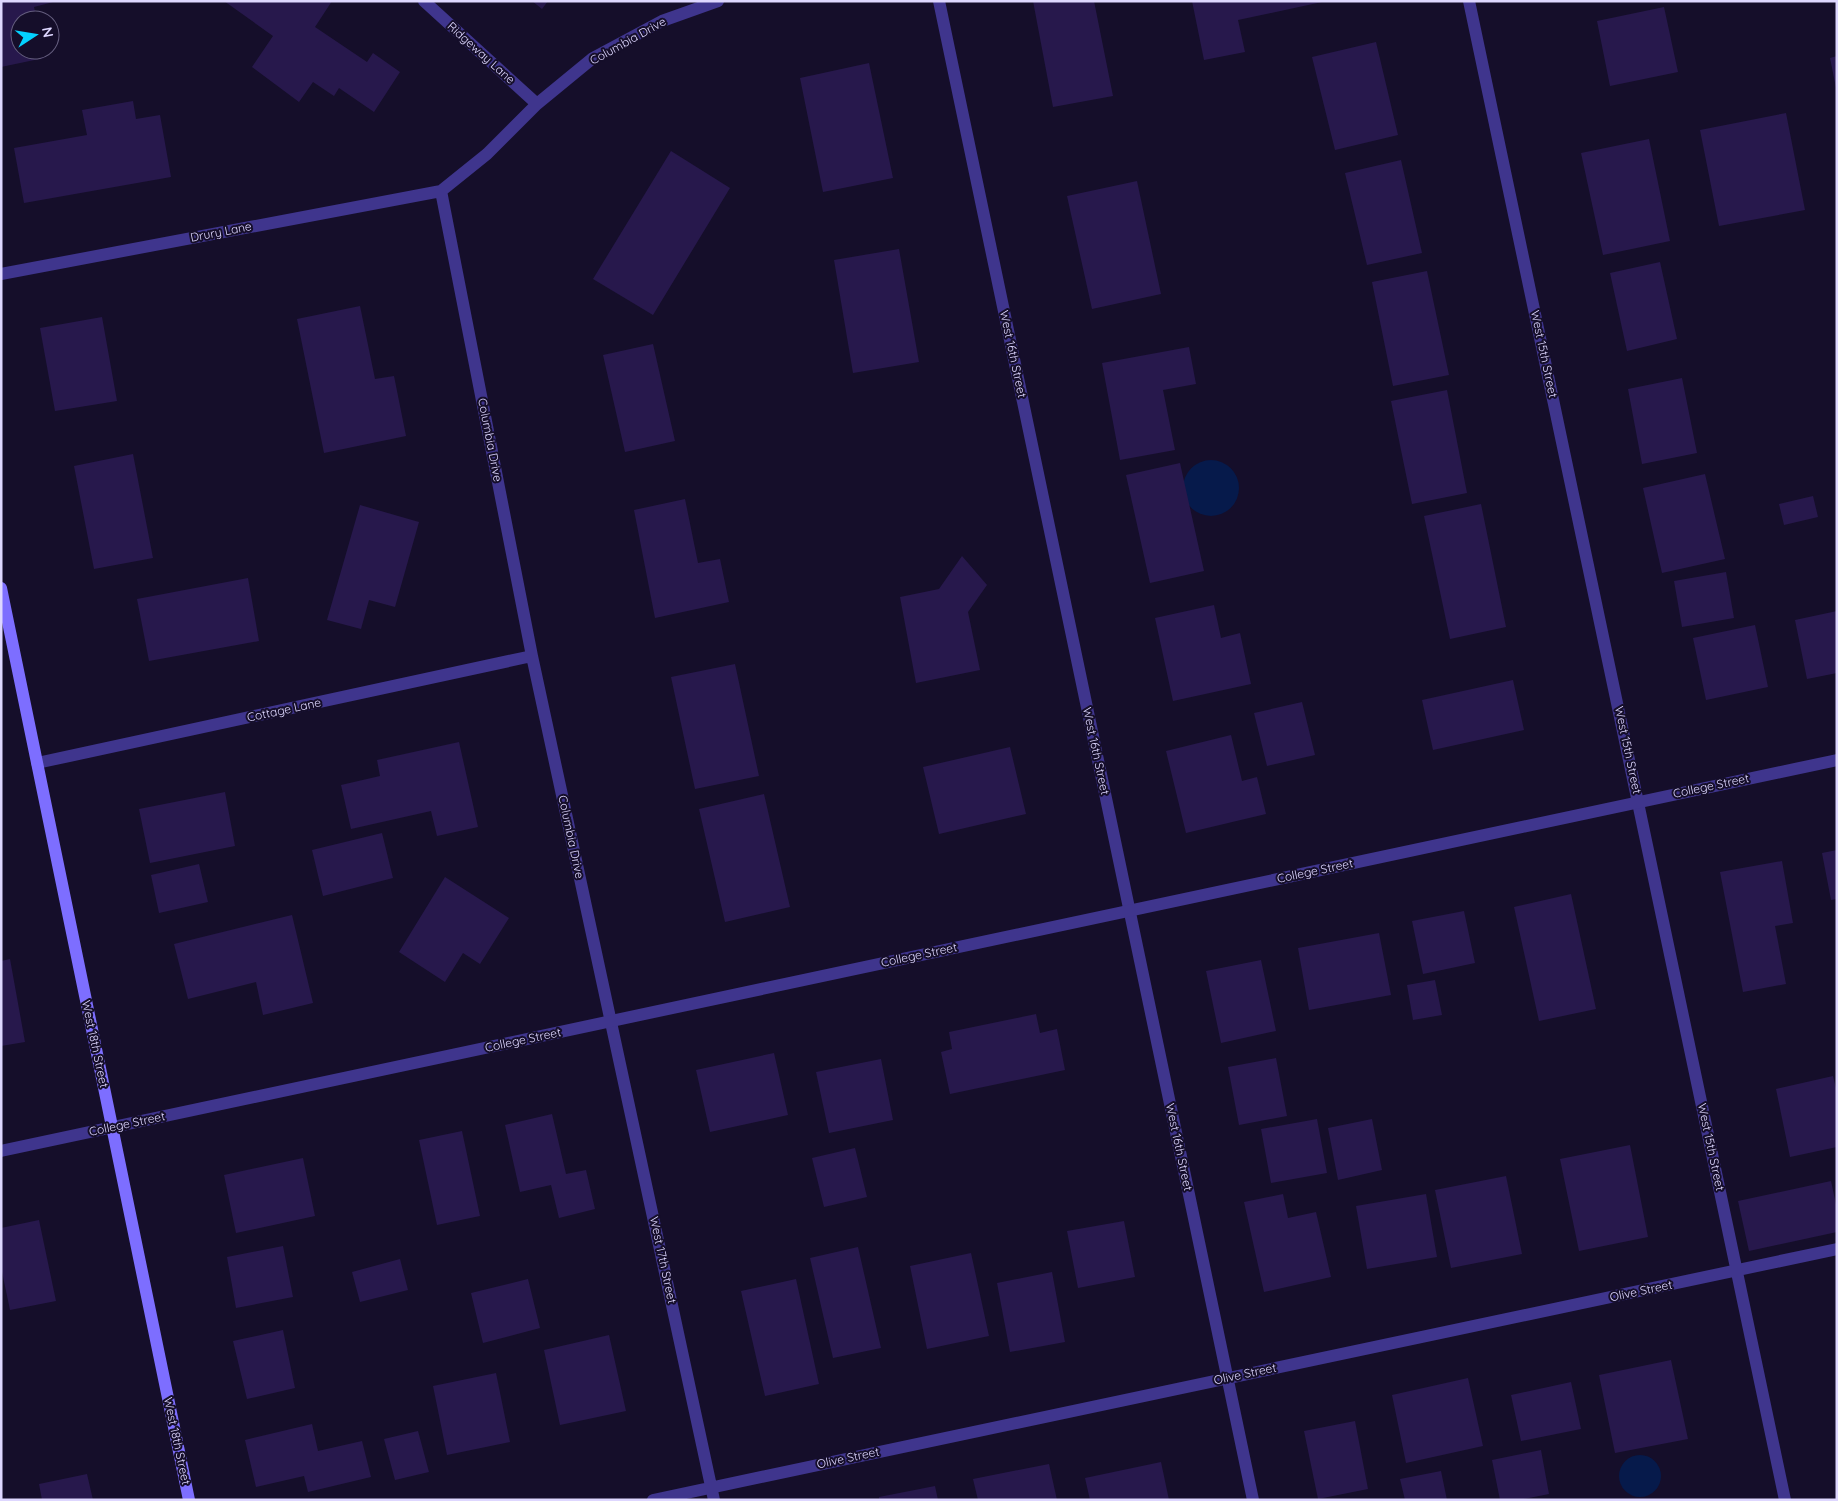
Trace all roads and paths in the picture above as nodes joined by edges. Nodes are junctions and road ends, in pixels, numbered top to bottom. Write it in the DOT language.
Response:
graph roads {
  1 [pos="424,1"];
  2 [pos="718,1"];
  3 [pos="939,1"];
  4 [pos="1469,1"];
  5 [pos="537,104"];
  6 [pos="441,191"];
  7 [pos="1,274"];
  8 [pos="1,588"];
  9 [pos="532,656"];
  10 [pos="1837,760"];
  11 [pos="37,763"];
  12 [pos="1638,802"];
  13 [pos="1129,911"];
  14 [pos="612,1021"];
  15 [pos="112,1127"];
  16 [pos="1,1151"];
  17 [pos="1837,1249"];
  18 [pos="1737,1270"];
  19 [pos="1227,1378"];
  20 [pos="712,1494"];
  21 [pos="189,1500"];
  22 [pos="653,1500"];
  23 [pos="1253,1500"];
  24 [pos="1785,1500"];
  1 -- 5 [label="street, Ridgeway Lane"];
  2 -- 5 [label="street, Columbia Drive"];
  3 -- 13 [label="street, West 16th Street"];
  4 -- 12 [label="street, West 15th Street"];
  5 -- 6 [label="street, Columbia Drive"];
  6 -- 7 [label="street, Drury Lane"];
  6 -- 9 [label="street, Columbia Drive"];
  8 -- 11 [label="main road, West 18th Street"];
  9 -- 11 [label="street, Cottage Lane"];
  9 -- 14 [label="street, Columbia Drive"];
  10 -- 12 [label="street, College Street"];
  11 -- 15 [label="main road, West 18th Street"];
  12 -- 13 [label="street, College Street"];
  12 -- 18 [label="street, West 15th Street"];
  13 -- 14 [label="street, College Street"];
  13 -- 19 [label="street, West 16th Street"];
  14 -- 15 [label="street, College Street"];
  14 -- 20 [label="street, West 17th Street"];
  15 -- 16 [label="street, College Street"];
  15 -- 21 [label="main road, West 18th Street"];
  17 -- 18 [label="street, Olive Street"];
  18 -- 19 [label="street, Olive Street"];
  18 -- 24 [label="street, West 15th Street"];
  19 -- 20 [label="street, Olive Street"];
  19 -- 23 [label="street, West 16th Street"];
  20 -- 22 [label="street, Olive Street"];
}
